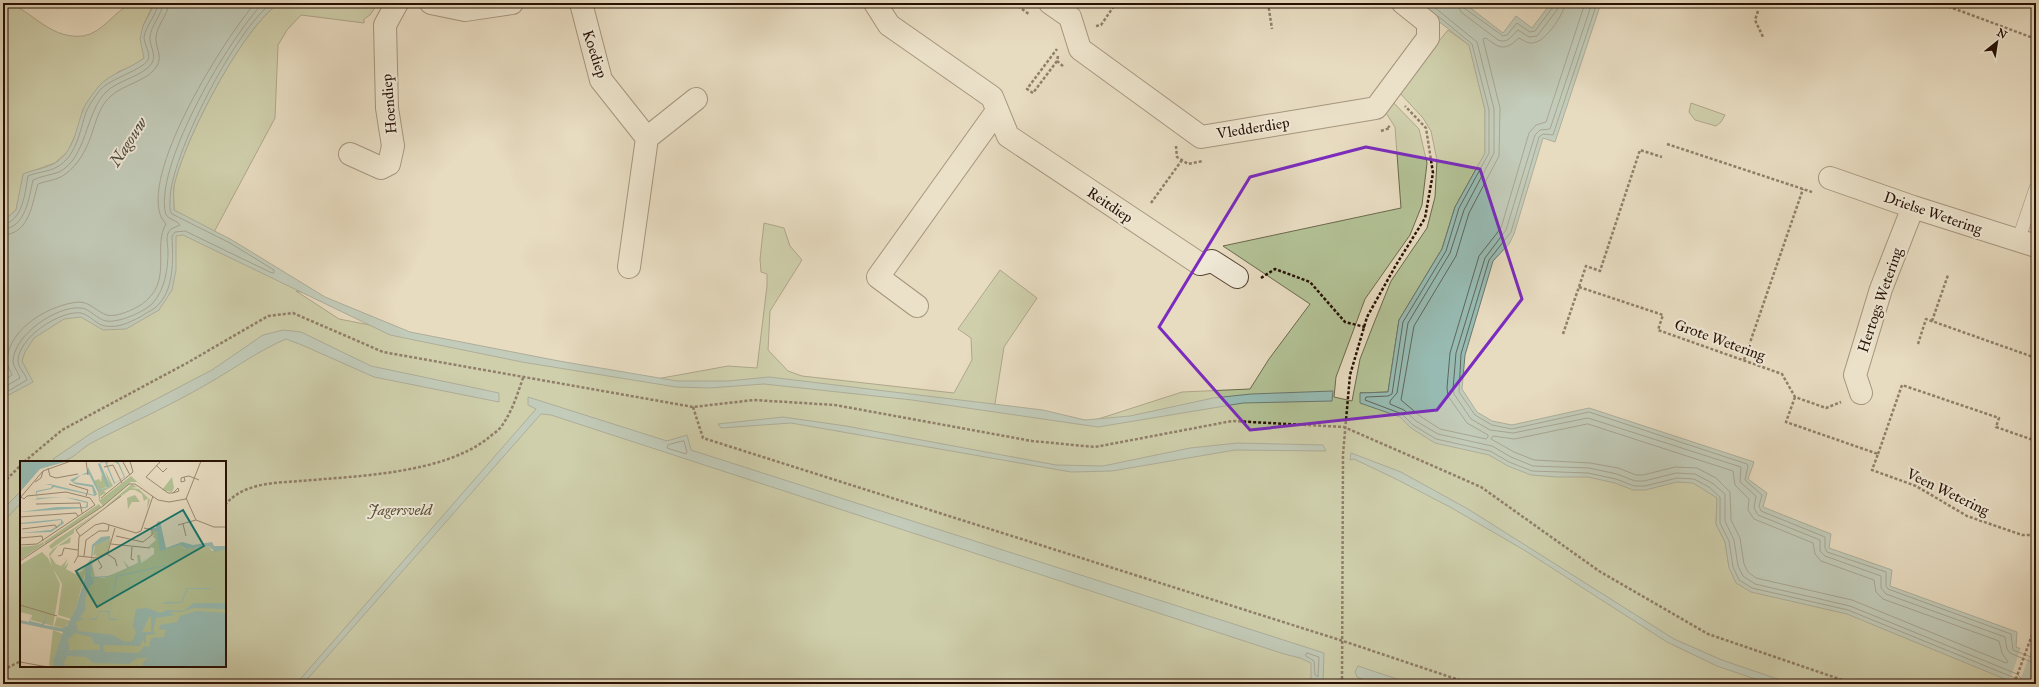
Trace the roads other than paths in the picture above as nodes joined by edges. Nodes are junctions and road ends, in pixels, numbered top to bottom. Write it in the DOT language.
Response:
graph roads {
  1 [pos="397,3"];
  2 [pos="431,3"];
  3 [pos="512,3"];
  4 [pos="581,3"];
  5 [pos="875,3"];
  6 [pos="1050,3"];
  7 [pos="1403,3"];
  8 [pos="696,99"];
  9 [pos="997,111"];
  10 [pos="648,138"];
  11 [pos="350,154"];
  12 [pos="1830,178"];
  13 [pos="2036,188"];
  14 [pos="1913,207"];
  15 [pos="2027,244"];
  16 [pos="629,267"];
  17 [pos="1237,277"];
  18 [pos="917,306"];
  19 [pos="1861,393"];
  1 -- 11 [label="street, Hoendiep"];
  2 -- 3 [label="street"];
  4 -- 10 [label="street, Koediep"];
  5 -- 9 [label="street, Reitdiep"];
  6 -- 7 [label="street, Vledderdiep"];
  8 -- 10 [label="street"];
  9 -- 17 [label="street, Reitdiep"];
  9 -- 18 [label="street"];
  10 -- 16 [label="street"];
  12 -- 14 [label="street, Drielse Wetering"];
  13 -- 15 [label="lane"];
  14 -- 15 [label="street, Drielse Wetering"];
  14 -- 19 [label="street, Hertogs Wetering"];
}
